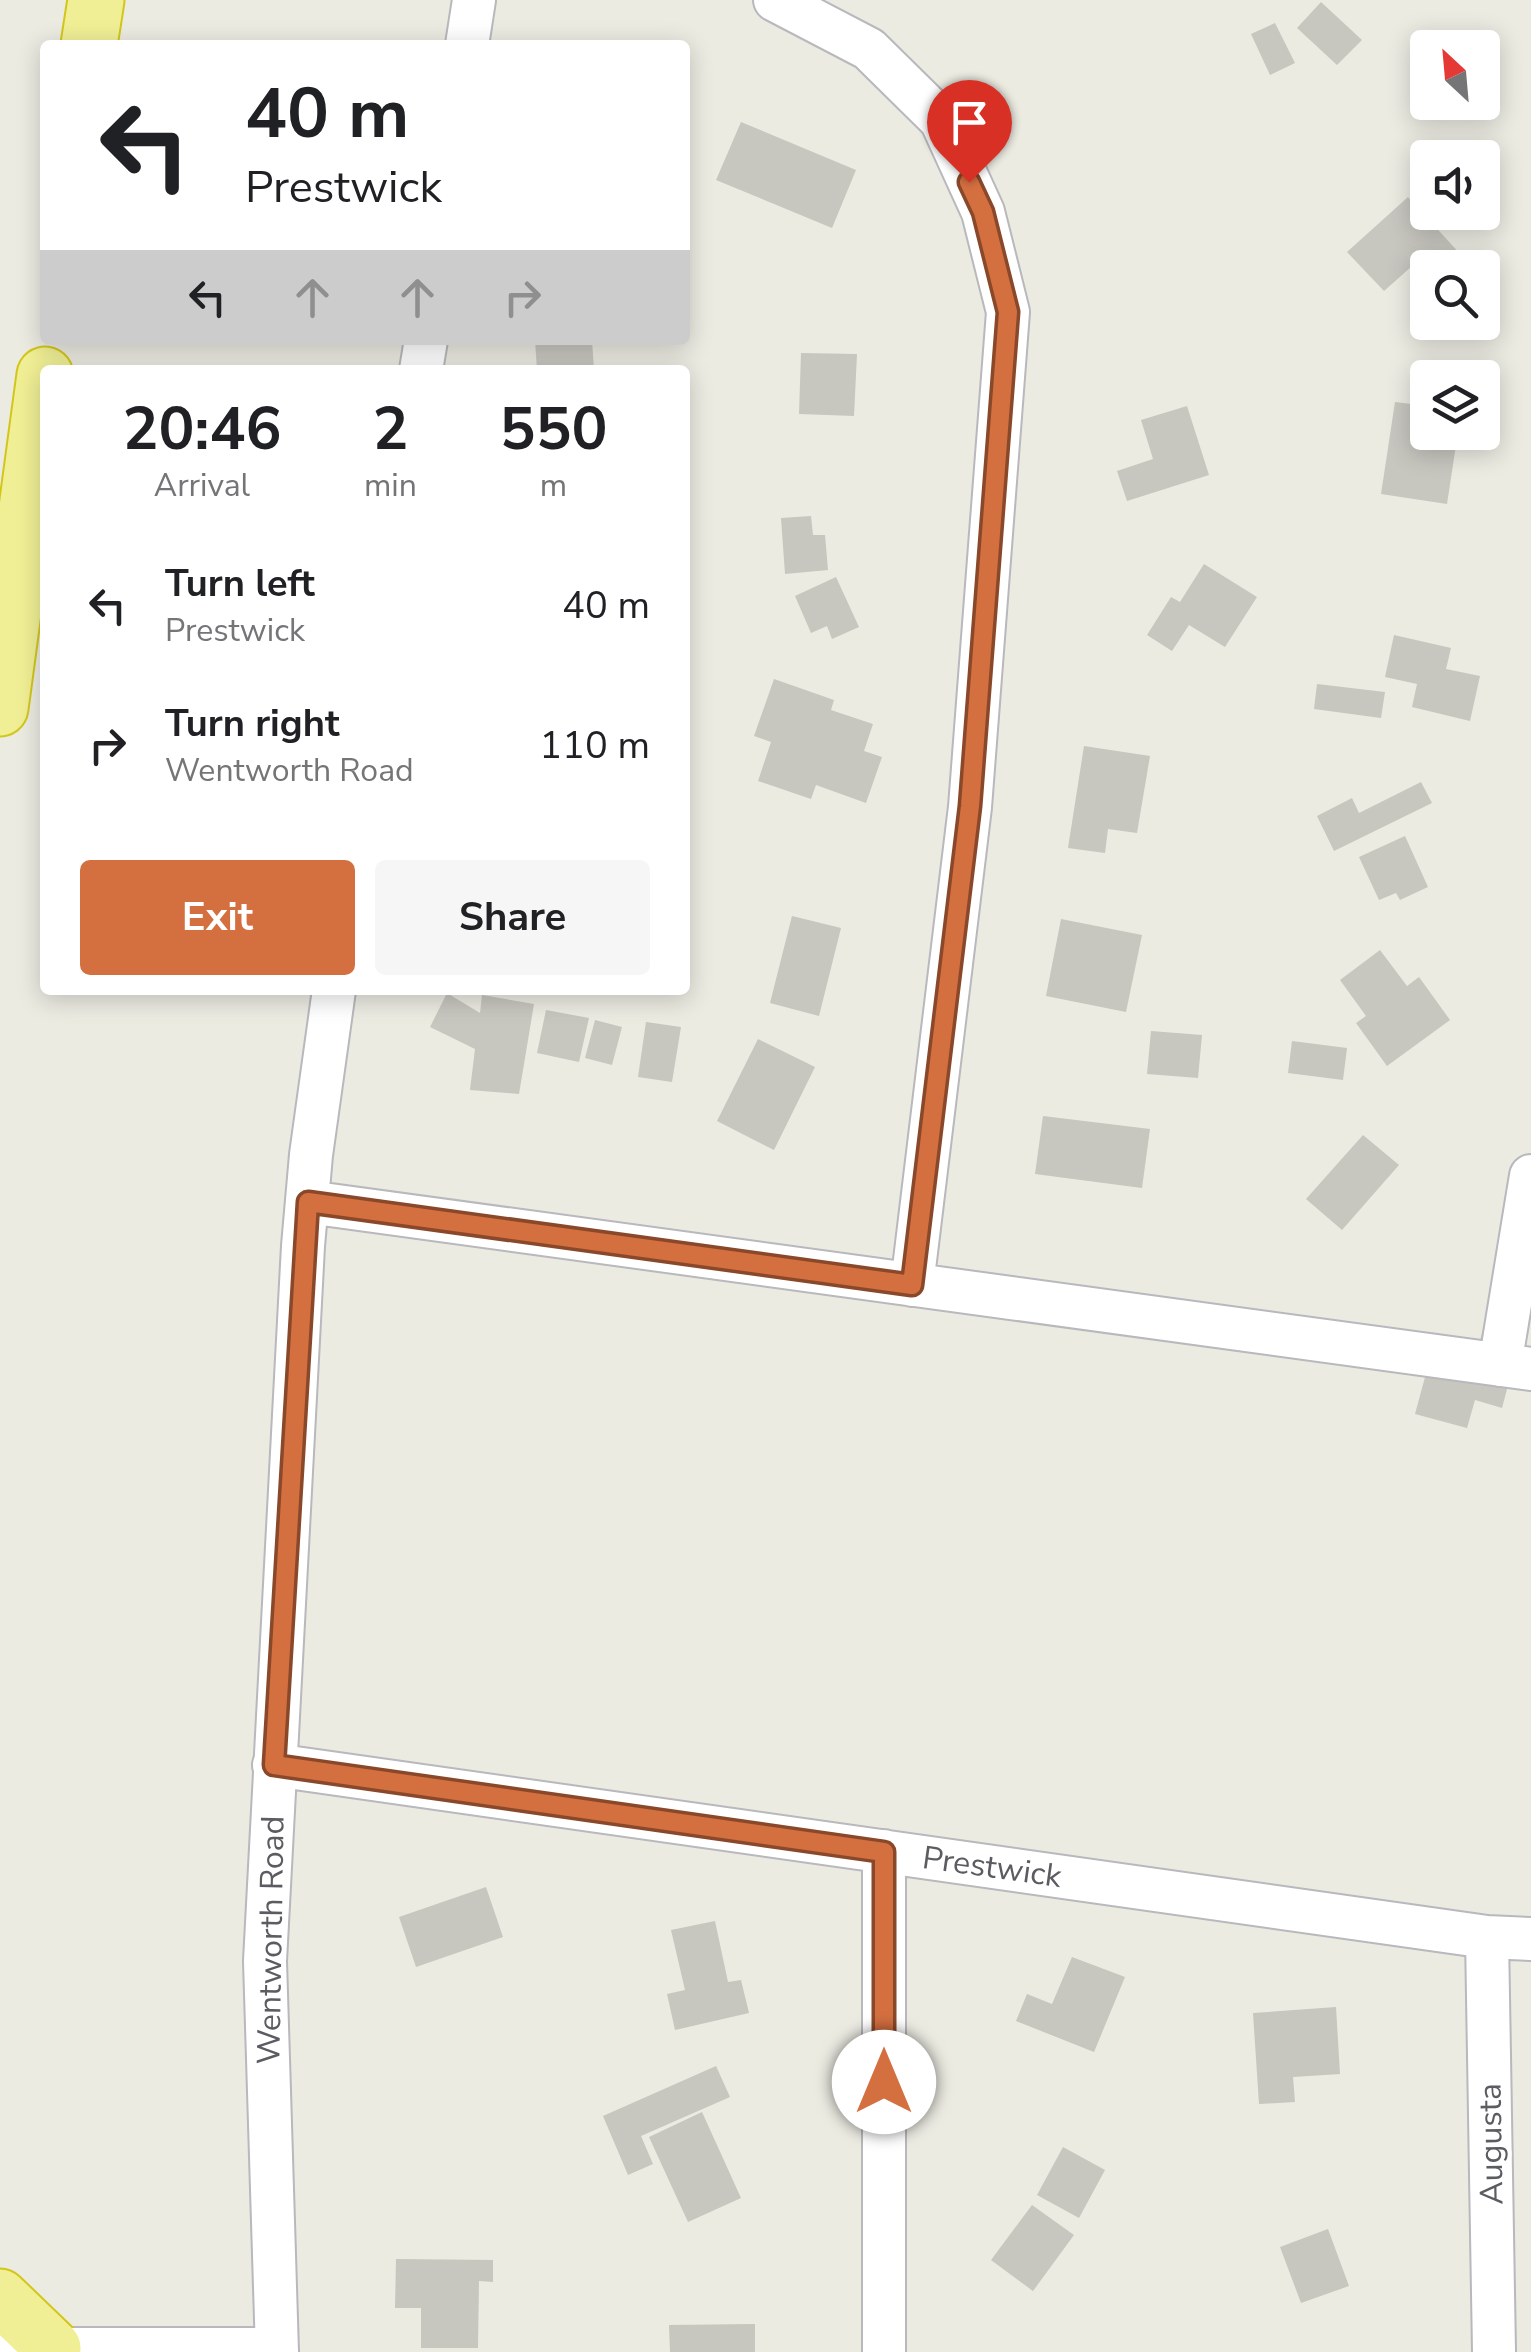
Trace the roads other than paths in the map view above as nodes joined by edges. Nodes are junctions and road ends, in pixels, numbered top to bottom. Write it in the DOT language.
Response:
graph roads {
  1 [pos="96,0"];
  2 [pos="474,0"];
  3 [pos="775,0"];
  4 [pos="91,40"];
  5 [pos="468,40"];
  6 [pos="40,409"];
  7 [pos="0,708"];
  8 [pos="333,995"];
  9 [pos="1531,1176"];
  10 [pos="308,1202"];
  11 [pos="912,1285"];
  12 [pos="1516,1367"];
  13 [pos="274,1765"];
  14 [pos="884,1852"];
  15 [pos="1487,1937"];
  16 [pos="1531,1938"];
  17 [pos="0,2296"];
  18 [pos="26,2349"];
  19 [pos="277,2350"];
  20 [pos="884,2352"];
  21 [pos="1494,2352"];
  1 -- 4 [label="highway"];
  2 -- 5 [label="street"];
  3 -- 11 [label="street"];
  6 -- 7 [label="highway"];
  8 -- 10 [label="street, Wentworth Road"];
  9 -- 12 [label="street"];
  10 -- 11 [label="street"];
  10 -- 13 [label="street, Wentworth Road"];
  11 -- 12 [label="street"];
  13 -- 14 [label="street, Prestwick"];
  13 -- 19 [label="street, Wentworth Road"];
  14 -- 15 [label="street, Prestwick"];
  14 -- 20 [label="street"];
  15 -- 16 [label="street, Prestwick"];
  15 -- 21 [label="street, Augusta"];
  17 -- 18 [label="highway"];
  18 -- 19 [label="street"];
}
